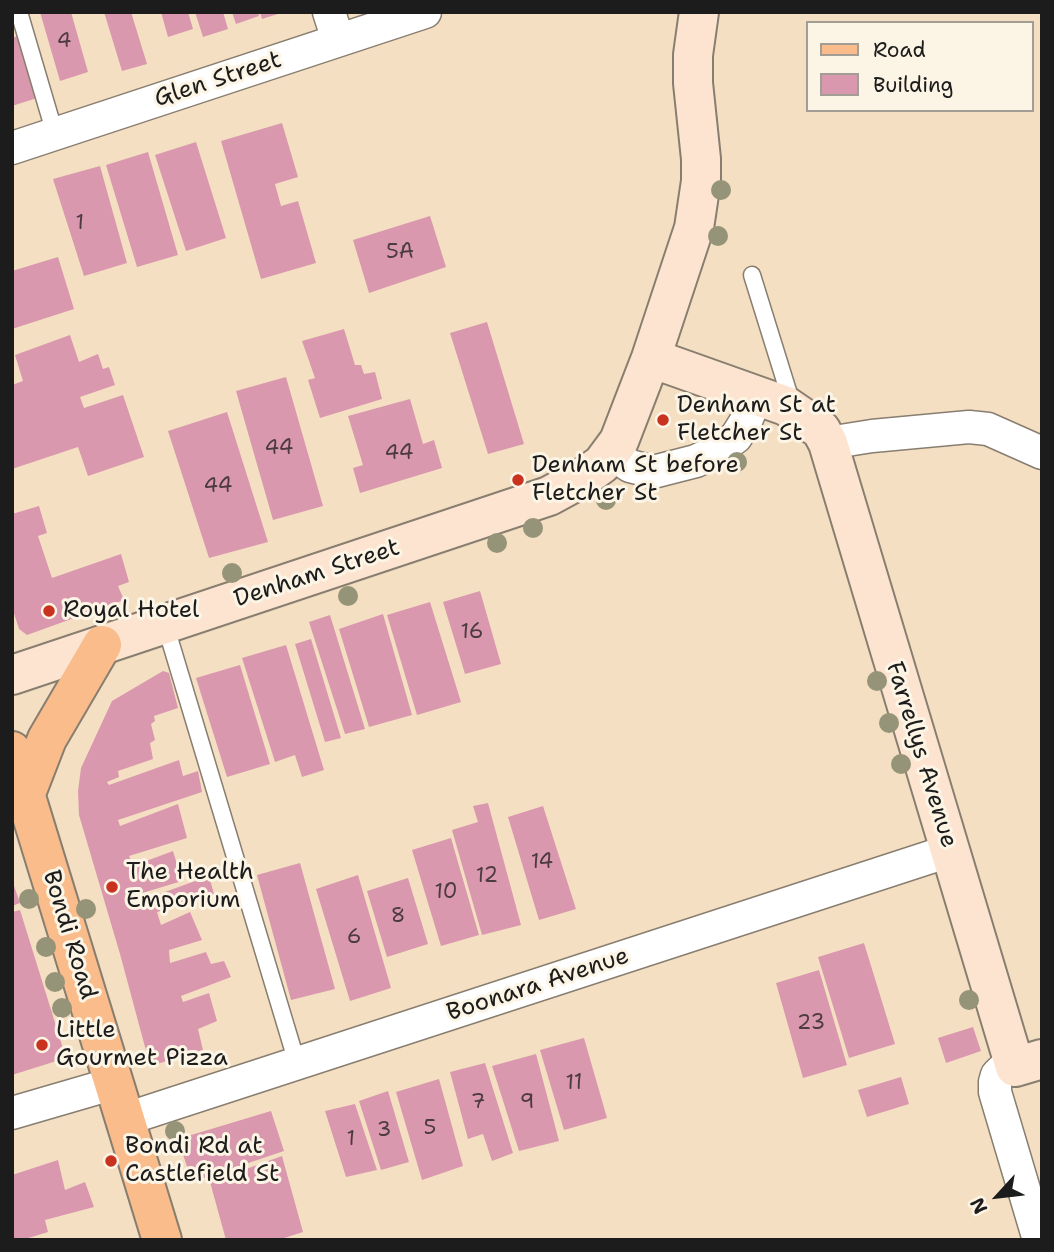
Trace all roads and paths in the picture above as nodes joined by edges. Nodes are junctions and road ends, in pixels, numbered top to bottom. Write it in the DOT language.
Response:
graph roads {
  1 [pos="19,12"];
  2 [pos="425,12"];
  3 [pos="699,12"];
  4 [pos="334,26"];
  5 [pos="55,134"];
  6 [pos="12,148"];
  7 [pos="752,275"];
  8 [pos="651,358"];
  9 [pos="757,396"];
  10 [pos="794,411"];
  11 [pos="828,443"];
  12 [pos="611,453"];
  13 [pos="1042,453"];
  14 [pos="165,624"];
  15 [pos="102,645"];
  16 [pos="12,674"];
  17 [pos="12,751"];
  18 [pos="25,796"];
  19 [pos="949,851"];
  20 [pos="298,1063"];
  21 [pos="1028,1063"];
  22 [pos="115,1083"];
  23 [pos="12,1113"];
  24 [pos="126,1119"];
  25 [pos="162,1240"];
  26 [pos="1039,1240"];
  1 -- 5 [label="lane"];
  2 -- 4 [label="street, Glen Street"];
  3 -- 8 [label="street, Denham Street"];
  4 -- 5 [label="street, Glen Street"];
  5 -- 6 [label="street, Glen Street"];
  7 -- 10 [label="lane"];
  8 -- 9 [label="street"];
  8 -- 12 [label="street, Denham Street"];
  9 -- 10 [label="street"];
  9 -- 12 [label="street"];
  10 -- 11 [label="street"];
  11 -- 13 [label="street"];
  11 -- 19 [label="street, Farrellys Avenue"];
  12 -- 14 [label="street, Denham Street"];
  14 -- 15 [label="street, Denham Street"];
  14 -- 20 [label="lane"];
  15 -- 16 [label="street, Denham Street"];
  15 -- 18 [label="main road"];
  17 -- 18 [label="main road, Bondi Road"];
  18 -- 22 [label="main road, Bondi Road"];
  19 -- 20 [label="street, Boonara Avenue"];
  19 -- 21 [label="street, Farrellys Avenue"];
  20 -- 24 [label="street, Boonara Avenue"];
  21 -- 26 [label="street"];
  22 -- 23 [label="street"];
  22 -- 24 [label="main road, Bondi Road"];
  24 -- 25 [label="main road, Bondi Road"];
}
